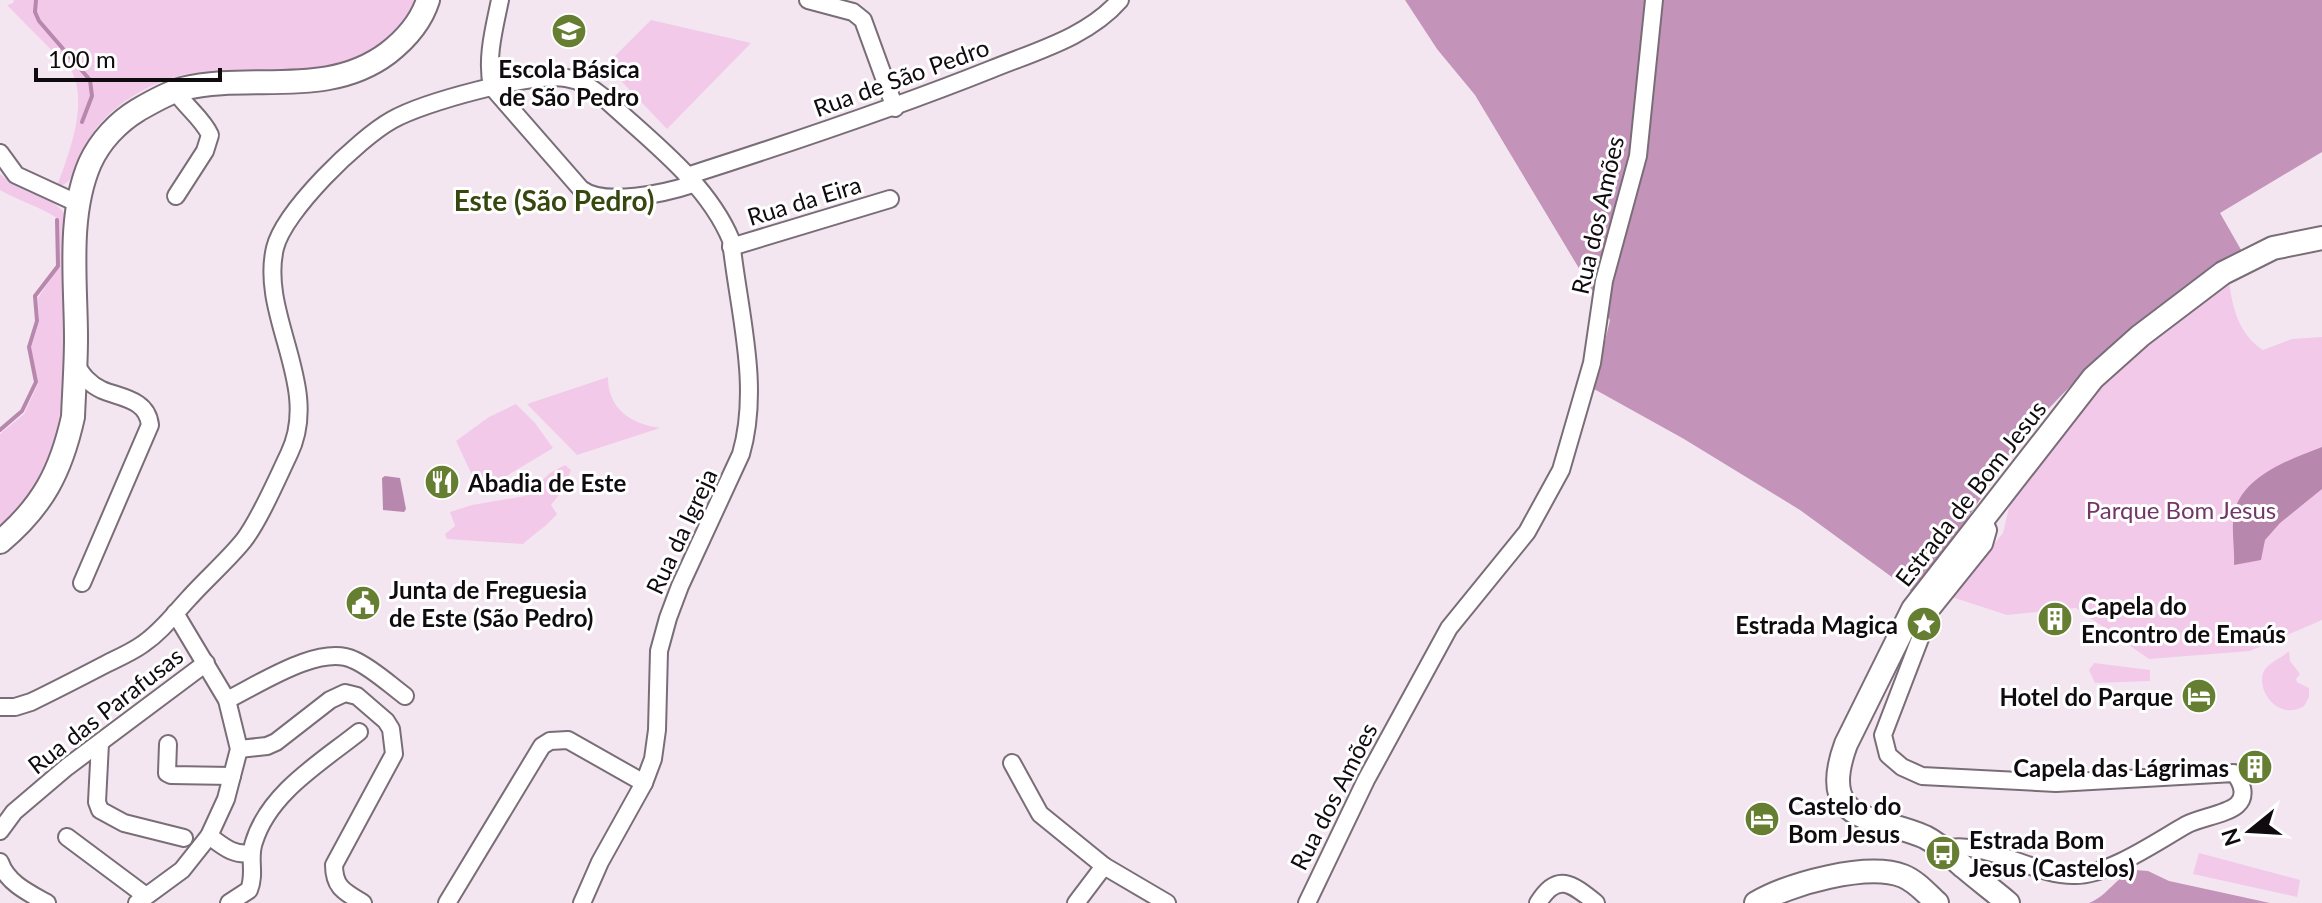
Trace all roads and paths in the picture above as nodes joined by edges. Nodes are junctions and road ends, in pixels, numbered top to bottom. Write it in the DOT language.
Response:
graph roads {
  1 [pos="428,0"];
  2 [pos="500,0"];
  3 [pos="808,0"];
  4 [pos="1120,0"];
  5 [pos="1654,0"];
  6 [pos="1105,7"];
  7 [pos="492,87"];
  8 [pos="176,92"];
  9 [pos="895,108"];
  10 [pos="0,153"];
  11 [pos="690,180"];
  12 [pos="176,196"];
  13 [pos="890,199"];
  14 [pos="79,204"];
  15 [pos="2322,221"];
  16 [pos="2315,239"];
  17 [pos="731,247"];
  18 [pos="84,384"];
  19 [pos="1983,519"];
  20 [pos="0,542"];
  21 [pos="82,583"];
  22 [pos="175,613"];
  23 [pos="206,663"];
  24 [pos="405,696"];
  25 [pos="227,700"];
  26 [pos="0,707"];
  27 [pos="359,732"];
  28 [pos="100,743"];
  29 [pos="168,744"];
  30 [pos="239,749"];
  31 [pos="1012,763"];
  32 [pos="232,776"];
  33 [pos="644,783"];
  34 [pos="0,831"];
  35 [pos="209,836"];
  36 [pos="67,837"];
  37 [pos="184,838"];
  38 [pos="1944,849"];
  39 [pos="251,853"];
  40 [pos="0,862"];
  41 [pos="1104,866"];
  42 [pos="141,899"];
  43 [pos="47,903"];
  44 [pos="229,903"];
  45 [pos="363,903"];
  46 [pos="447,903"];
  47 [pos="582,903"];
  48 [pos="1076,903"];
  49 [pos="1167,903"];
  50 [pos="1307,903"];
  51 [pos="1538,903"];
  52 [pos="1596,903"];
  53 [pos="1756,903"];
  54 [pos="1937,903"];
  55 [pos="2008,903"];
  1 -- 8 [label="main road"];
  2 -- 7 [label="street"];
  3 -- 9 [label="street"];
  4 -- 6 [label="street, Rua de São Pedro"];
  5 -- 50 [label="street, Rua dos Amões"];
  6 -- 9 [label="street, Rua de São Pedro"];
  7 -- 11 [label="street, Rua da Igreja"];
  7 -- 11 [label="street, Rua de São Pedro"];
  7 -- 22 [label="street, Rua da Igreja"];
  8 -- 12 [label="street"];
  8 -- 14 [label="main road"];
  9 -- 11 [label="street, Rua de São Pedro"];
  10 -- 14 [label="street"];
  11 -- 17 [label="street, Rua da Igreja"];
  13 -- 17 [label="street, Rua da Eira"];
  14 -- 18 [label="main road"];
  15 -- 16 [label="main road"];
  16 -- 19 [label="main road, Estrada de Bom Jesus"];
  17 -- 33 [label="street, Rua da Igreja"];
  18 -- 20 [label="main road"];
  18 -- 21 [label="street"];
  19 -- 38 [label="main road, Estrada de Bom Jesus"];
  19 -- 38 [label="street"];
  22 -- 23 [label="street"];
  22 -- 26 [label="street, Rua da Igreja"];
  23 -- 25 [label="street"];
  23 -- 28 [label="street, Rua das Parafusas"];
  24 -- 25 [label="street"];
  25 -- 30 [label="street"];
  27 -- 39 [label="street"];
  28 -- 34 [label="street, Rua das Parafusas"];
  28 -- 37 [label="street"];
  29 -- 32 [label="street"];
  30 -- 32 [label="street"];
  30 -- 45 [label="street"];
  31 -- 41 [label="street"];
  32 -- 35 [label="street"];
  33 -- 46 [label="street"];
  33 -- 47 [label="street, Rua da Igreja"];
  35 -- 39 [label="street"];
  35 -- 42 [label="street"];
  36 -- 42 [label="street"];
  38 -- 55 [label="main road, Estrada de Bom Jesus"];
  39 -- 44 [label="street"];
  40 -- 43 [label="street"];
  41 -- 48 [label="street"];
  41 -- 49 [label="street"];
  51 -- 52 [label="street"];
  53 -- 54 [label="main road"];
}
